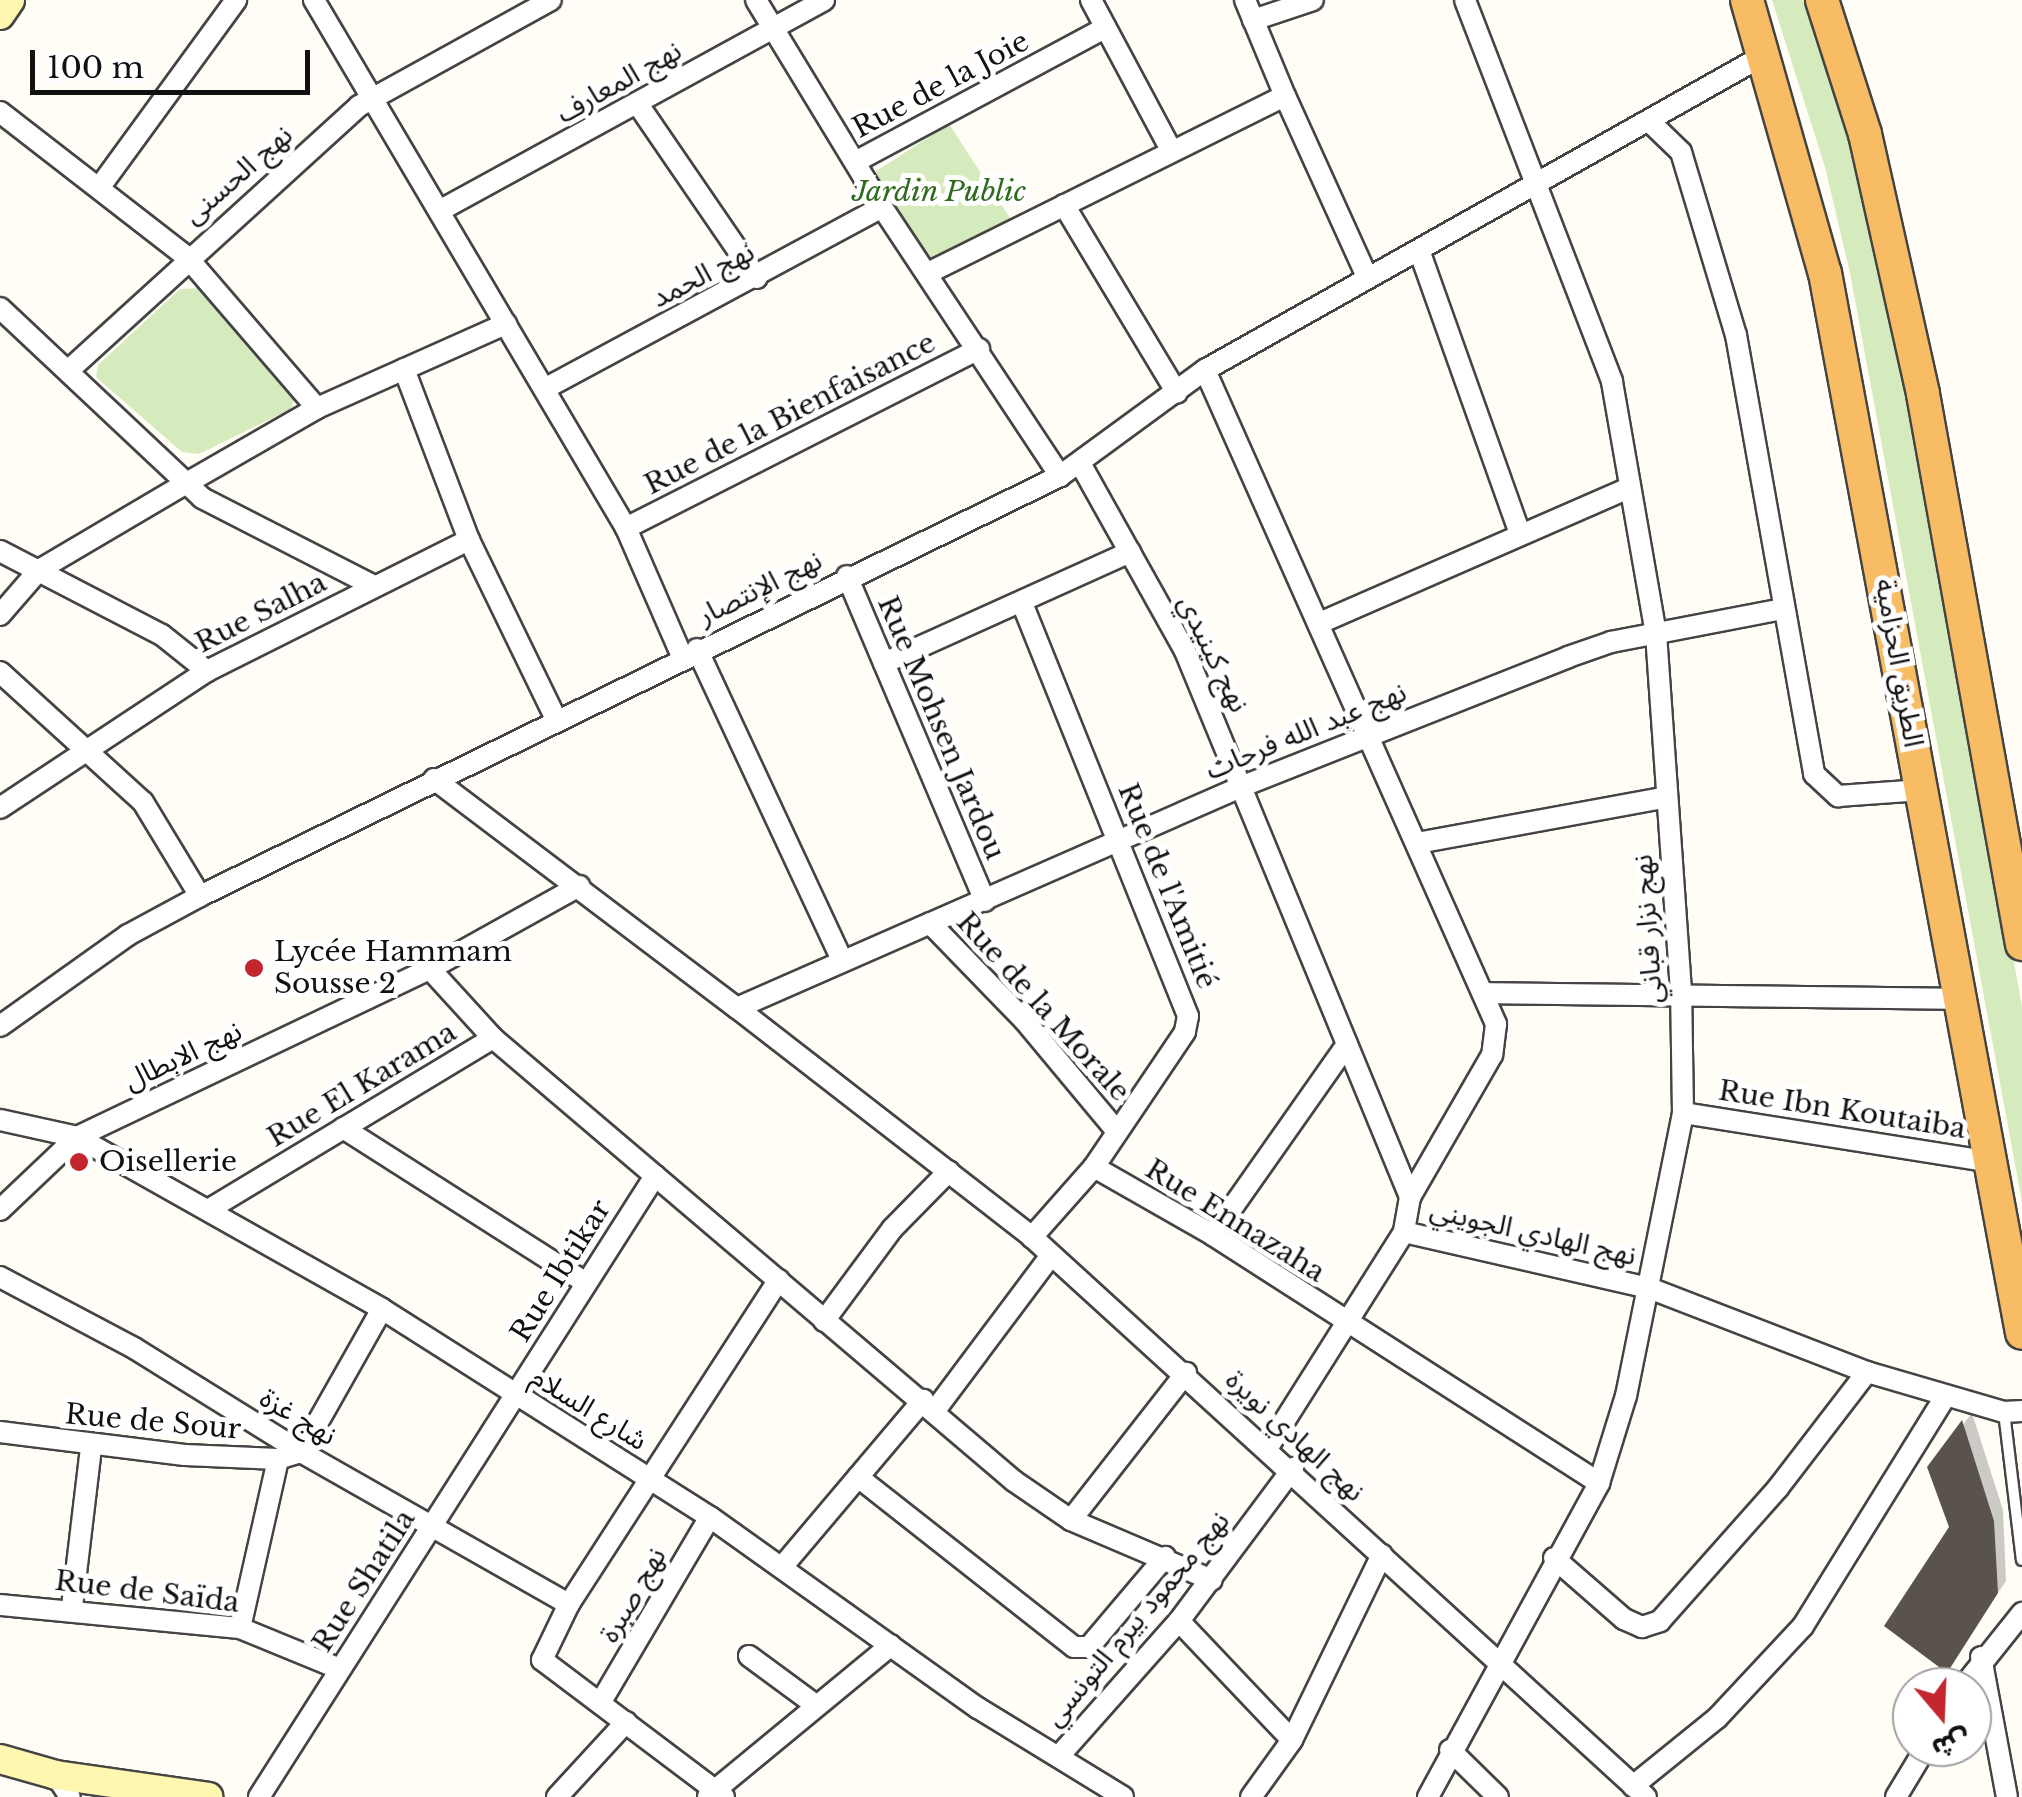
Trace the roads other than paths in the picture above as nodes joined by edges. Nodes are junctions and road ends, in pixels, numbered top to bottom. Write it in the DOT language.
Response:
graph roads {
  1 [pos="10,0"];
  2 [pos="236,0"];
  3 [pos="314,0"];
  4 [pos="551,0"];
  5 [pos="756,0"];
  6 [pos="824,0"];
  7 [pos="1091,0"];
  8 [pos="1312,0"];
  9 [pos="1465,0"];
  10 [pos="1747,0"];
  11 [pos="1822,0"];
  12 [pos="1249,10"];
  13 [pos="0,15"];
  14 [pos="774,27"];
  15 [pos="1105,28"];
  16 [pos="1766,54"];
  17 [pos="1284,96"];
  18 [pos="373,98"];
  19 [pos="638,103"];
  20 [pos="0,112"];
  21 [pos="1650,122"];
  22 [pos="1172,150"];
  23 [pos="855,162"];
  24 [pos="1536,187"];
  25 [pos="99,188"];
  26 [pos="1064,205"];
  27 [pos="882,208"];
  28 [pos="440,212"];
  29 [pos="1419,250"];
  30 [pos="187,257"];
  31 [pos="928,274"];
  32 [pos="1367,277"];
  33 [pos="757,278"];
  34 [pos="0,308"];
  35 [pos="506,324"];
  36 [pos="979,349"];
  37 [pos="404,368"];
  38 [pos="68,370"];
  39 [pos="1206,370"];
  40 [pos="546,388"];
  41 [pos="1177,393"];
  42 [pos="317,408"];
  43 [pos="1080,463"];
  44 [pos="1060,476"];
  45 [pos="185,484"];
  46 [pos="1626,489"];
  47 [pos="626,528"];
  48 [pos="1520,533"];
  49 [pos="469,540"];
  50 [pos="0,551"];
  51 [pos="1130,552"];
  52 [pos="39,570"];
  53 [pos="847,576"];
  54 [pos="374,586"];
  55 [pos="1022,604"];
  56 [pos="1782,609"];
  57 [pos="0,616"];
  58 [pos="1322,622"];
  59 [pos="1656,634"];
  60 [pos="689,652"];
  61 [pos="884,662"];
  62 [pos="207,670"];
  63 [pos="0,672"];
  64 [pos="555,717"];
  65 [pos="1372,733"];
  66 [pos="86,749"];
  67 [pos="434,779"];
  68 [pos="1243,786"];
  69 [pos="1922,790"];
  70 [pos="1666,797"];
  71 [pos="0,808"];
  72 [pos="1120,840"];
  73 [pos="1417,843"];
  74 [pos="579,886"];
  75 [pos="200,896"];
  76 [pos="985,901"];
  77 [pos="930,923"];
  78 [pos="2022,944"];
  79 [pos="842,960"];
  80 [pos="430,969"];
  81 [pos="1681,991"];
  82 [pos="1484,993"];
  83 [pos="1961,999"];
  84 [pos="737,1008"];
  85 [pos="0,1026"];
  86 [pos="493,1038"];
  87 [pos="1347,1044"];
  88 [pos="1683,1113"];
  89 [pos="0,1120"];
  90 [pos="343,1128"];
  91 [pos="1115,1129"];
  92 [pos="77,1137"];
  93 [pos="1992,1162"];
  94 [pos="1094,1166"];
  95 [pos="948,1170"];
  96 [pos="655,1176"];
  97 [pos="1410,1196"];
  98 [pos="0,1210"];
  99 [pos="208,1210"];
  100 [pos="1404,1232"];
  101 [pos="1213,1235"];
  102 [pos="1032,1237"];
  103 [pos="1049,1258"];
  104 [pos="0,1277"];
  105 [pos="780,1280"];
  106 [pos="584,1282"];
  107 [pos="1650,1288"];
  108 [pos="382,1310"];
  109 [pos="824,1321"];
  110 [pos="1346,1324"];
  111 [pos="2022,1333"];
  112 [pos="1867,1372"];
  113 [pos="1186,1373"];
  114 [pos="516,1396"];
  115 [pos="1945,1397"];
  116 [pos="929,1404"];
  117 [pos="2013,1411"];
  118 [pos="0,1432"];
  119 [pos="90,1446"];
  120 [pos="1268,1448"];
  121 [pos="301,1452"];
  122 [pos="278,1459"];
  123 [pos="1292,1468"];
  124 [pos="648,1478"];
  125 [pos="858,1478"];
  126 [pos="1599,1483"];
  127 [pos="710,1517"];
  128 [pos="1071,1520"];
  129 [pos="432,1526"];
  130 [pos="1382,1556"];
  131 [pos="1165,1557"];
  132 [pos="1554,1558"];
  133 [pos="2022,1560"];
  134 [pos="782,1567"];
  135 [pos="1212,1580"];
  136 [pos="569,1604"];
  137 [pos="0,1605"];
  138 [pos="72,1607"];
  139 [pos="2022,1613"];
  140 [pos="1179,1621"];
  141 [pos="240,1628"];
  142 [pos="891,1645"];
  143 [pos="748,1656"];
  144 [pos="1981,1658"];
  145 [pos="1500,1660"];
  146 [pos="1975,1667"];
  147 [pos="340,1669"];
  148 [pos="602,1700"];
  149 [pos="814,1704"];
  150 [pos="626,1722"];
  151 [pos="1292,1740"];
  152 [pos="1450,1750"];
  153 [pos="1059,1756"];
  154 [pos="0,1758"];
  155 [pos="1914,1767"];
  156 [pos="0,1772"];
  157 [pos="58,1782"];
  158 [pos="1640,1791"];
  159 [pos="146,1793"];
  160 [pos="715,1794"];
  161 [pos="208,1797"];
  162 [pos="259,1797"];
  163 [pos="558,1797"];
  164 [pos="1122,1797"];
  165 [pos="1251,1797"];
  166 [pos="1428,1797"];
  167 [pos="1498,1797"];
  168 [pos="1896,1797"];
  169 [pos="2008,1797"];
  1 -- 13 [label="main road"];
  2 -- 25 [label="street"];
  3 -- 18 [label="street"];
  4 -- 18 [label="street, نهج الحسنى"];
  5 -- 14 [label="street"];
  6 -- 14 [label="street, نهج المعارف"];
  7 -- 15 [label="street"];
  8 -- 12 [label="street"];
  9 -- 24 [label="street, نهج نزار قباني"];
  10 -- 16 [label="highway, الطريق الحزامية"];
  11 -- 78 [label="highway"];
  12 -- 17 [label="street"];
  14 -- 19 [label="street, نهج المعارف"];
  14 -- 23 [label="street"];
  15 -- 22 [label="street"];
  15 -- 23 [label="street, Rue de la Joie"];
  16 -- 21 [label="street, نهج الإنتصار"];
  16 -- 69 [label="highway, الطريق الحزامية"];
  17 -- 22 [label="street"];
  17 -- 32 [label="street"];
  18 -- 28 [label="street"];
  18 -- 30 [label="street, نهج الحسنى"];
  19 -- 28 [label="street, نهج المعارف"];
  19 -- 33 [label="street"];
  20 -- 25 [label="street"];
  21 -- 24 [label="street, نهج الإنتصار"];
  21 -- 56 [label="street"];
  22 -- 26 [label="street"];
  23 -- 27 [label="street"];
  24 -- 29 [label="street, نهج الإنتصار"];
  24 -- 46 [label="street, نهج نزار قباني"];
  25 -- 30 [label="street"];
  26 -- 31 [label="street"];
  26 -- 41 [label="street"];
  27 -- 31 [label="street"];
  27 -- 33 [label="street, نهج الحمد"];
  28 -- 35 [label="street"];
  29 -- 32 [label="street, نهج الإنتصار"];
  29 -- 48 [label="street"];
  30 -- 38 [label="street, نهج الحسنى"];
  30 -- 42 [label="street"];
  31 -- 36 [label="street"];
  32 -- 39 [label="street, نهج الإنتصار"];
  33 -- 40 [label="street, نهج الحمد"];
  34 -- 38 [label="street"];
  35 -- 37 [label="street"];
  35 -- 40 [label="street"];
  36 -- 44 [label="street"];
  36 -- 47 [label="street, Rue de la Bienfaisance"];
  37 -- 42 [label="street"];
  37 -- 49 [label="street"];
  38 -- 45 [label="street"];
  39 -- 41 [label="street, نهج الإنتصار"];
  39 -- 58 [label="street"];
  40 -- 47 [label="street"];
  41 -- 43 [label="street, نهج الإنتصار"];
  42 -- 45 [label="street"];
  43 -- 44 [label="street, نهج الإنتصار"];
  43 -- 51 [label="street, نهج كينيدي"];
  44 -- 53 [label="street, نهج الإنتصار"];
  45 -- 52 [label="street"];
  45 -- 54 [label="street"];
  46 -- 48 [label="street"];
  46 -- 59 [label="street, نهج نزار قباني"];
  47 -- 60 [label="street"];
  48 -- 58 [label="street"];
  49 -- 54 [label="street, Rue Salha"];
  49 -- 64 [label="street"];
  50 -- 52 [label="street"];
  51 -- 55 [label="street"];
  51 -- 68 [label="street, نهج كينيدي"];
  52 -- 57 [label="street"];
  52 -- 62 [label="street"];
  53 -- 60 [label="street, نهج الإنتصار"];
  53 -- 61 [label="street, Rue Mohsen Jardou"];
  54 -- 62 [label="street, Rue Salha"];
  55 -- 61 [label="street"];
  55 -- 72 [label="street, Rue de l'Amitié"];
  56 -- 59 [label="street, نهج عبد الله فرحات"];
  56 -- 69 [label="street"];
  58 -- 65 [label="street"];
  59 -- 65 [label="street, نهج عبد الله فرحات"];
  59 -- 70 [label="street, نهج نزار قباني"];
  60 -- 64 [label="street, نهج الإنتصار"];
  60 -- 79 [label="street"];
  61 -- 76 [label="street, Rue Mohsen Jardou"];
  62 -- 66 [label="street, Rue Salha"];
  63 -- 66 [label="street"];
  64 -- 67 [label="street, نهج الإنتصار"];
  65 -- 68 [label="street, نهج عبد الله فرحات"];
  65 -- 73 [label="street"];
  66 -- 71 [label="street, Rue Salha"];
  66 -- 75 [label="street"];
  67 -- 74 [label="street"];
  67 -- 75 [label="street, نهج الإنتصار"];
  68 -- 72 [label="street, نهج عبد الله فرحات"];
  68 -- 87 [label="street, نهج كينيدي"];
  69 -- 83 [label="highway, الطريق الحزامية"];
  70 -- 73 [label="street"];
  70 -- 81 [label="street, نهج نزار قباني"];
  72 -- 76 [label="street, نهج عبد الله فرحات"];
  72 -- 91 [label="street, Rue de l'Amitié"];
  73 -- 82 [label="street"];
  74 -- 80 [label="street, نهج الابطال"];
  74 -- 84 [label="street"];
  75 -- 85 [label="street, نهج الإنتصار"];
  76 -- 77 [label="street, نهج عبد الله فرحات"];
  77 -- 79 [label="street, نهج عبد الله فرحات"];
  77 -- 91 [label="street, Rue de la Morale"];
  79 -- 84 [label="street, نهج عبد الله فرحات"];
  80 -- 86 [label="street"];
  80 -- 92 [label="street, نهج الابطال"];
  81 -- 82 [label="street"];
  81 -- 83 [label="street"];
  81 -- 88 [label="street, نهج نزار قباني"];
  82 -- 97 [label="street"];
  83 -- 93 [label="highway, الطريق الحزامية"];
  84 -- 95 [label="street"];
  86 -- 90 [label="street, Rue El Karama"];
  86 -- 96 [label="street"];
  87 -- 97 [label="street, نهج كينيدي"];
  87 -- 101 [label="street"];
  88 -- 93 [label="street, Rue Ibn Koutaiba"];
  88 -- 107 [label="street, نهج نزار قباني"];
  89 -- 92 [label="street, شارع السلام"];
  90 -- 99 [label="street, Rue El Karama"];
  90 -- 106 [label="street"];
  91 -- 94 [label="street, Rue de l'Amitié"];
  92 -- 98 [label="street, نهج الابطال"];
  92 -- 99 [label="street, شارع السلام"];
  93 -- 111 [label="highway, الطريق الحزامية"];
  94 -- 101 [label="street, Rue Ennazaha"];
  94 -- 102 [label="street, Rue de l'Amitié"];
  95 -- 102 [label="street"];
  95 -- 109 [label="street"];
  96 -- 105 [label="street"];
  96 -- 106 [label="street, Rue Ibtikar"];
  97 -- 100 [label="street"];
  99 -- 108 [label="street, شارع السلام"];
  100 -- 107 [label="street, نهج الهادي الجويني"];
  100 -- 110 [label="street"];
  101 -- 110 [label="street, Rue Ennazaha"];
  102 -- 103 [label="street"];
  103 -- 113 [label="street, نهج الهادي نويرة"];
  103 -- 116 [label="street"];
  104 -- 121 [label="street, نهج غزة"];
  105 -- 109 [label="street"];
  105 -- 124 [label="street"];
  106 -- 114 [label="street, Rue Ibtikar"];
  107 -- 112 [label="street"];
  107 -- 126 [label="street, نهج نزار قباني"];
  108 -- 114 [label="street, شارع السلام"];
  108 -- 121 [label="street"];
  109 -- 116 [label="street"];
  110 -- 120 [label="street"];
  110 -- 126 [label="street, Rue Ennazaha"];
  112 -- 115 [label="street"];
  112 -- 132 [label="street"];
  113 -- 120 [label="street, نهج الهادي نويرة"];
  113 -- 128 [label="street"];
  114 -- 124 [label="street, شارع السلام"];
  114 -- 129 [label="street, Rue Shatila"];
  115 -- 117 [label="street"];
  115 -- 158 [label="street"];
  116 -- 125 [label="street"];
  116 -- 128 [label="street"];
  117 -- 133 [label="lane"];
  118 -- 119 [label="street, Rue de Sour"];
  119 -- 122 [label="street, Rue de Sour"];
  119 -- 138 [label="street"];
  120 -- 123 [label="street, نهج الهادي نويرة"];
  121 -- 122 [label="street, Rue de Sour"];
  121 -- 129 [label="street, نهج غزة"];
  122 -- 141 [label="street"];
  123 -- 130 [label="street, نهج الهادي نويرة"];
  123 -- 135 [label="street, نهج محمود بيرم التونسي"];
  124 -- 127 [label="street, شارع السلام"];
  124 -- 136 [label="street"];
  125 -- 131 [label="street"];
  125 -- 134 [label="street"];
  126 -- 132 [label="street, نهج نزار قباني"];
  127 -- 134 [label="street, شارع السلام"];
  127 -- 148 [label="street, نهج صبرة"];
  128 -- 131 [label="street"];
  129 -- 136 [label="street, نهج غزة"];
  129 -- 147 [label="street, Rue Shatila"];
  130 -- 145 [label="street, نهج الهادي نويرة"];
  130 -- 151 [label="street"];
  131 -- 135 [label="street"];
  132 -- 145 [label="street, نهج نزار قباني"];
  134 -- 142 [label="street, شارع السلام"];
  135 -- 140 [label="street, نهج محمود بيرم التونسي"];
  136 -- 148 [label="street"];
  137 -- 138 [label="street, Rue de Saïda"];
  138 -- 141 [label="street, Rue de Saïda"];
  139 -- 144 [label="street"];
  140 -- 151 [label="street"];
  140 -- 153 [label="street, نهج محمود بيرم التونسي"];
  141 -- 147 [label="street, Rue de Saïda"];
  142 -- 149 [label="street"];
  142 -- 153 [label="street, شارع السلام"];
  143 -- 149 [label="street"];
  144 -- 146 [label="street"];
  144 -- 169 [label="street"];
  145 -- 152 [label="street, نهج نزار قباني"];
  145 -- 158 [label="street, نهج الهادي نويرة"];
  147 -- 162 [label="street, Rue Shatila"];
  148 -- 150 [label="street"];
  149 -- 160 [label="street"];
  150 -- 160 [label="street"];
  150 -- 163 [label="street"];
  151 -- 165 [label="street"];
  152 -- 166 [label="street, نهج نزار قباني"];
  152 -- 167 [label="street"];
  153 -- 164 [label="street, شارع السلام"];
  154 -- 157 [label="main road"];
  155 -- 168 [label="street"];
  156 -- 157 [label="main road"];
  157 -- 159 [label="main road"];
  159 -- 161 [label="main road"];
}
